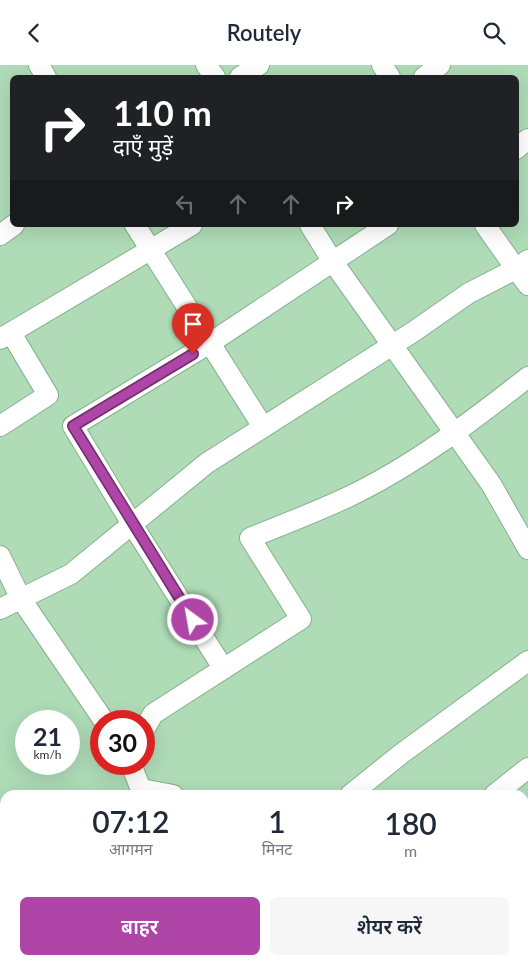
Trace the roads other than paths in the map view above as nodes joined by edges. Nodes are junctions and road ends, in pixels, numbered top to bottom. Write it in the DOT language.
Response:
graph roads {
  1 [pos="259,65"];
  2 [pos="440,65"];
  3 [pos="243,75"];
  4 [pos="427,75"];
  5 [pos="11,227"];
  6 [pos="136,227"];
  7 [pos="189,227"];
  8 [pos="311,227"];
  9 [pos="385,227"];
  10 [pos="487,227"];
  11 [pos="0,235"];
  12 [pos="151,250"];
  13 [pos="333,262"];
  14 [pos="522,265"];
  15 [pos="528,285"];
  16 [pos="6,336"];
  17 [pos="210,343"];
  18 [pos="393,345"];
  19 [pos="528,377"];
  20 [pos="0,425"];
  21 [pos="263,427"];
  22 [pos="456,432"];
  23 [pos="132,524"];
  24 [pos="528,549"];
  25 [pos="0,557"];
  26 [pos="21,599"];
  27 [pos="0,609"];
  28 [pos="528,661"];
  29 [pos="223,668"];
  30 [pos="97,710"];
  31 [pos="155,714"];
  32 [pos="528,768"];
  33 [pos="135,775"];
  34 [pos="141,790"];
  35 [pos="356,790"];
  36 [pos="500,790"];
  1 -- 3 [label="street"];
  2 -- 4 [label="street"];
  5 -- 11 [label="street"];
  6 -- 12 [label="street"];
  7 -- 12 [label="street"];
  8 -- 13 [label="street"];
  9 -- 13 [label="street"];
  10 -- 14 [label="street"];
  12 -- 16 [label="street"];
  12 -- 17 [label="street"];
  13 -- 17 [label="street"];
  13 -- 18 [label="street"];
  14 -- 15 [label="street"];
  14 -- 18 [label="street"];
  16 -- 20 [label="street"];
  17 -- 21 [label="street"];
  17 -- 23 [label="street"];
  18 -- 21 [label="street"];
  18 -- 22 [label="street"];
  19 -- 22 [label="street"];
  21 -- 23 [label="street"];
  22 -- 24 [label="street"];
  22 -- 29 [label="street"];
  23 -- 26 [label="street"];
  23 -- 29 [label="street"];
  25 -- 26 [label="street"];
  26 -- 27 [label="street"];
  26 -- 30 [label="street"];
  28 -- 35 [label="street"];
  29 -- 31 [label="street"];
  32 -- 36 [label="street"];
  33 -- 34 [label="street"];
}
